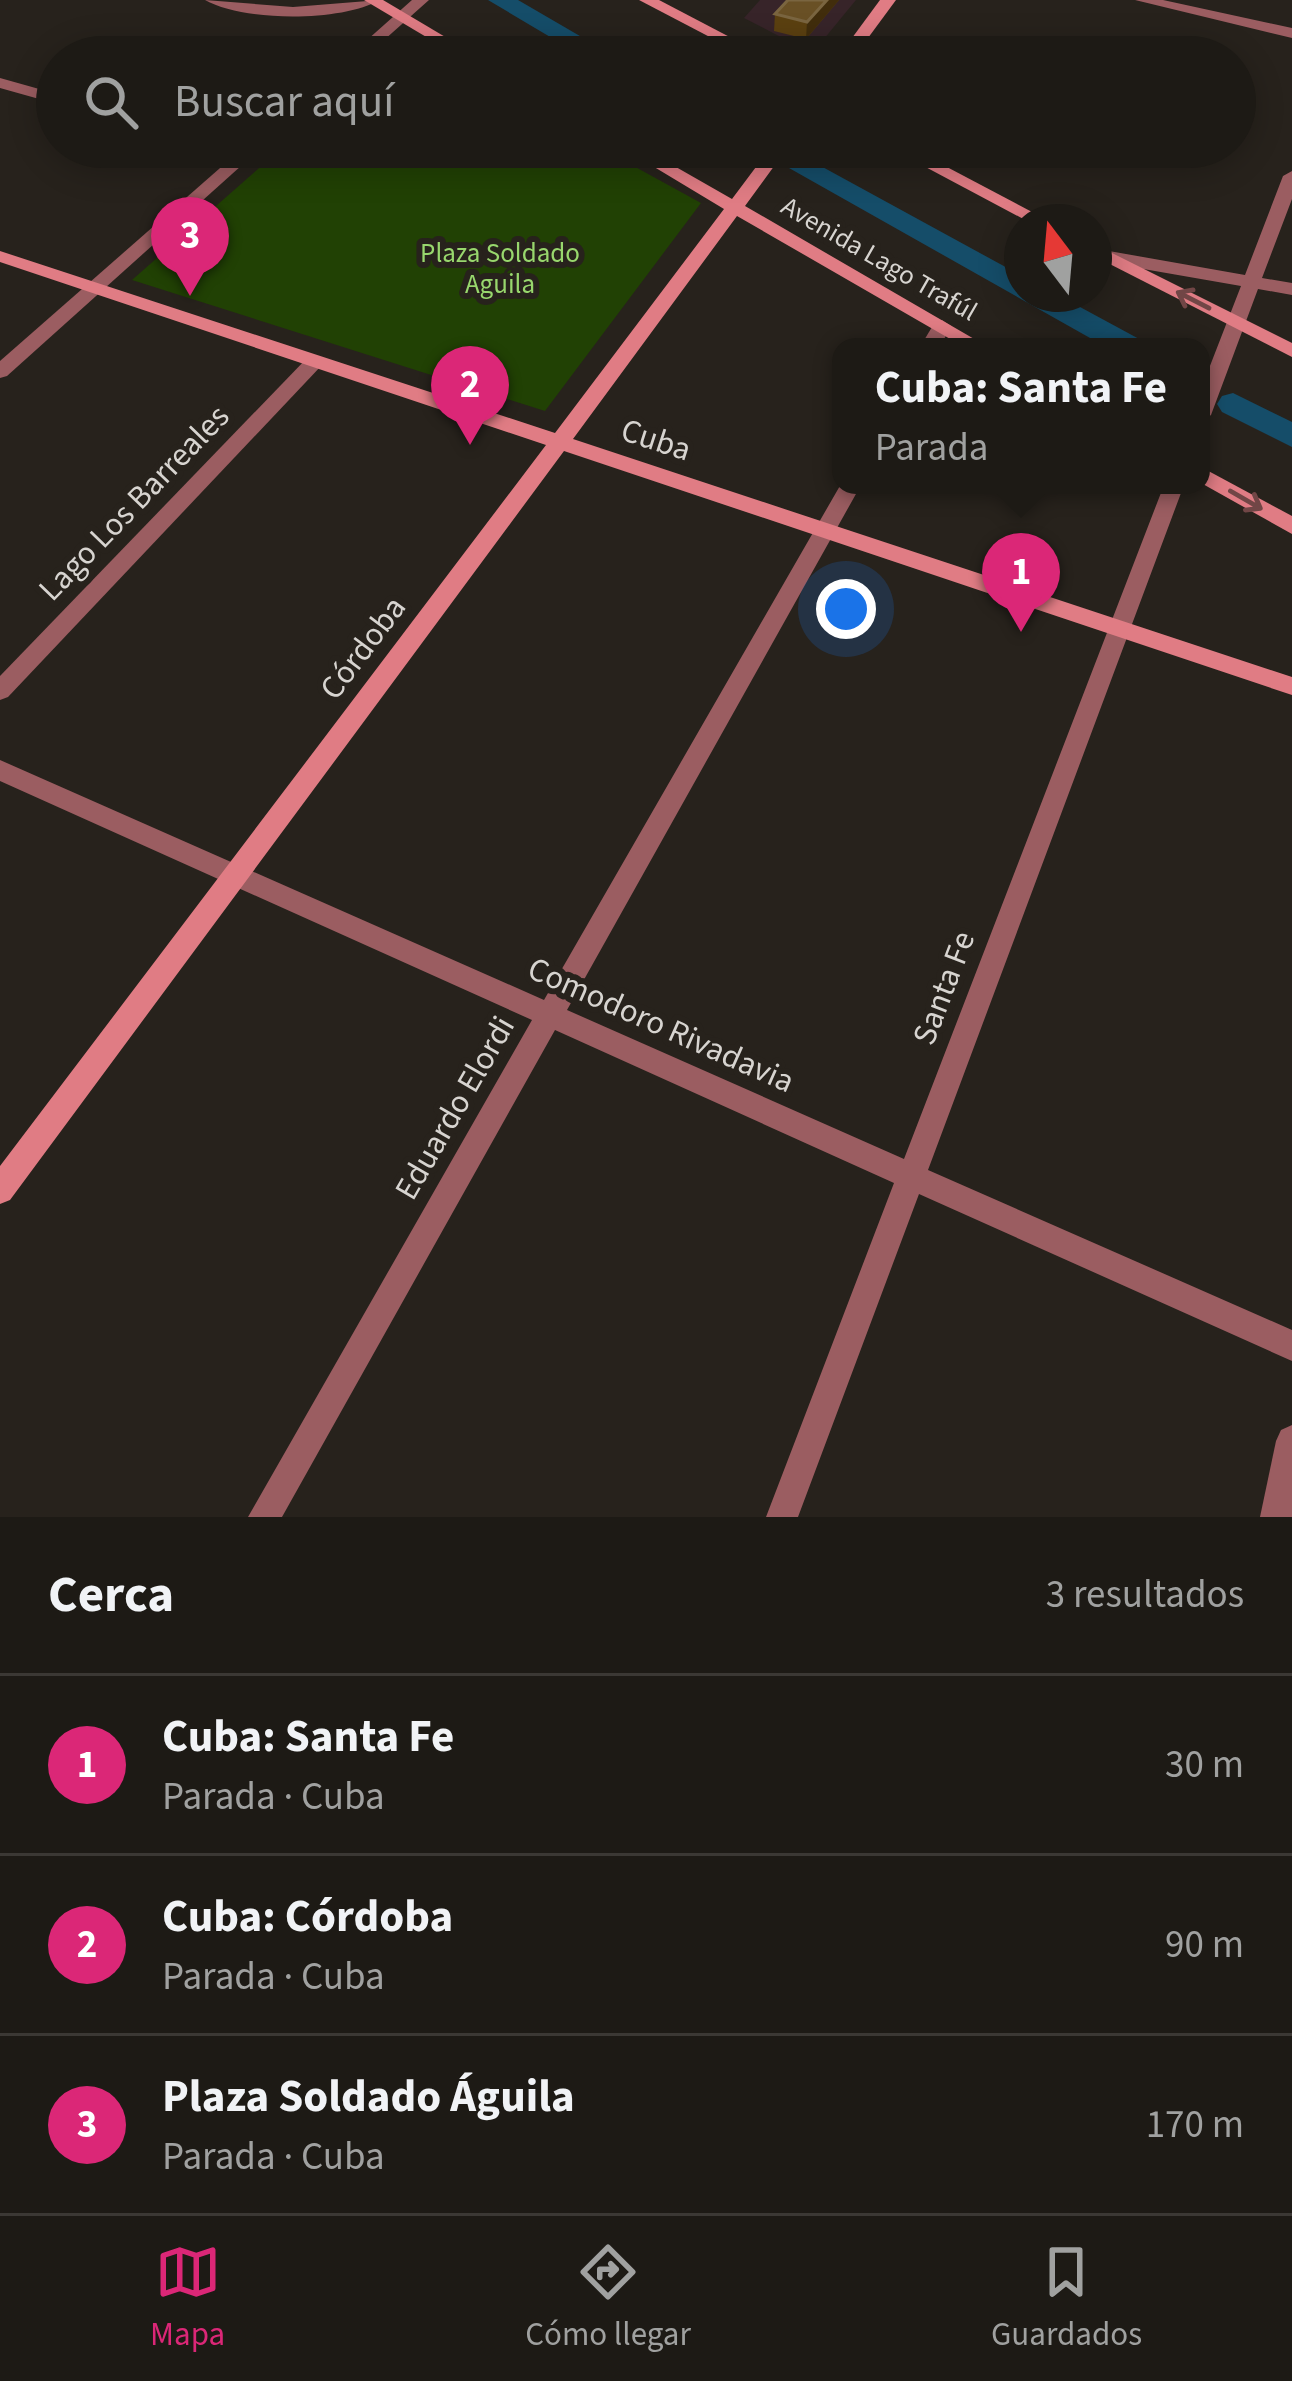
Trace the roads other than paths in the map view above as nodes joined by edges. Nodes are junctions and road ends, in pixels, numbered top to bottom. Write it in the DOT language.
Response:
graph roads {
  1 [pos="213,0"];
  2 [pos="372,0"];
  3 [pos="421,0"];
  4 [pos="647,0"];
  5 [pos="888,0"];
  6 [pos="1143,0"];
  7 [pos="401,17"];
  8 [pos="1292,33"];
  9 [pos="380,36"];
  10 [pos="434,36"];
  11 [pos="718,36"];
  12 [pos="861,36"];
  13 [pos="0,83"];
  14 [pos="36,93"];
  15 [pos="230,168"];
  16 [pos="665,168"];
  17 [pos="765,168"];
  18 [pos="937,168"];
  19 [pos="1292,176"];
  20 [pos="1007,204"];
  21 [pos="735,208"];
  22 [pos="1112,255"];
  23 [pos="0,256"];
  24 [pos="1112,258"];
  25 [pos="1253,279"];
  26 [pos="94,287"];
  27 [pos="1292,289"];
  28 [pos="1236,322"];
  29 [pos="942,326"];
  30 [pos="935,338"];
  31 [pos="963,338"];
  32 [pos="1292,351"];
  33 [pos="315,361"];
  34 [pos="0,372"];
  35 [pos="1210,391"];
  36 [pos="562,443"];
  37 [pos="1210,479"];
  38 [pos="846,494"];
  39 [pos="1171,494"];
  40 [pos="1292,526"];
  41 [pos="825,531"];
  42 [pos="1120,629"];
  43 [pos="1292,686"];
  44 [pos="0,691"];
  45 [pos="0,770"];
  46 [pos="237,876"];
  47 [pos="550,1015"];
  48 [pos="911,1177"];
  49 [pos="0,1190"];
  50 [pos="1292,1346"];
  51 [pos="1292,1441"];
  52 [pos="264,1517"];
  53 [pos="782,1517"];
  54 [pos="1276,1517"];
  1 -- 2 [label="street"];
  2 -- 7 [label="main road"];
  3 -- 7 [label="street"];
  4 -- 11 [label="main road"];
  5 -- 12 [label="main road"];
  6 -- 8 [label="street"];
  7 -- 9 [label="street"];
  7 -- 10 [label="main road"];
  13 -- 14 [label="street"];
  15 -- 26 [label="street"];
  16 -- 21 [label="main road, Avenida Lago Trafúl"];
  17 -- 21 [label="main road, Córdoba"];
  18 -- 20 [label="main road"];
  19 -- 25 [label="street"];
  21 -- 29 [label="main road, Avenida Lago Trafúl"];
  21 -- 36 [label="main road, Córdoba"];
  22 -- 25 [label="street"];
  23 -- 26 [label="main road, Cuba"];
  28 -- 24 [label="main road, one-way"];
  25 -- 27 [label="street"];
  25 -- 28 [label="street"];
  26 -- 33 [label="main road, Cuba"];
  26 -- 34 [label="street"];
  28 -- 32 [label="main road"];
  28 -- 35 [label="street"];
  29 -- 30 [label="street"];
  29 -- 31 [label="main road, Avenida Lago Trafúl"];
  33 -- 36 [label="main road, Cuba"];
  33 -- 44 [label="street, Lago Los Barreales"];
  36 -- 41 [label="main road, Cuba"];
  36 -- 46 [label="main road, Córdoba"];
  37 -- 40 [label="main road, one-way"];
  38 -- 41 [label="street, Eduardo Elordi"];
  39 -- 42 [label="street, Santa Fe"];
  41 -- 42 [label="main road, Cuba"];
  41 -- 47 [label="street, Eduardo Elordi"];
  42 -- 43 [label="main road, Cuba"];
  42 -- 48 [label="street, Santa Fe"];
  45 -- 46 [label="street, Comodoro Rivadavia"];
  46 -- 47 [label="street, Comodoro Rivadavia"];
  46 -- 49 [label="main road, Córdoba"];
  47 -- 48 [label="street, Comodoro Rivadavia"];
  47 -- 52 [label="street, Eduardo Elordi"];
  48 -- 50 [label="street, Comodoro Rivadavia"];
  48 -- 53 [label="street, Santa Fe"];
  51 -- 54 [label="street"];
}
